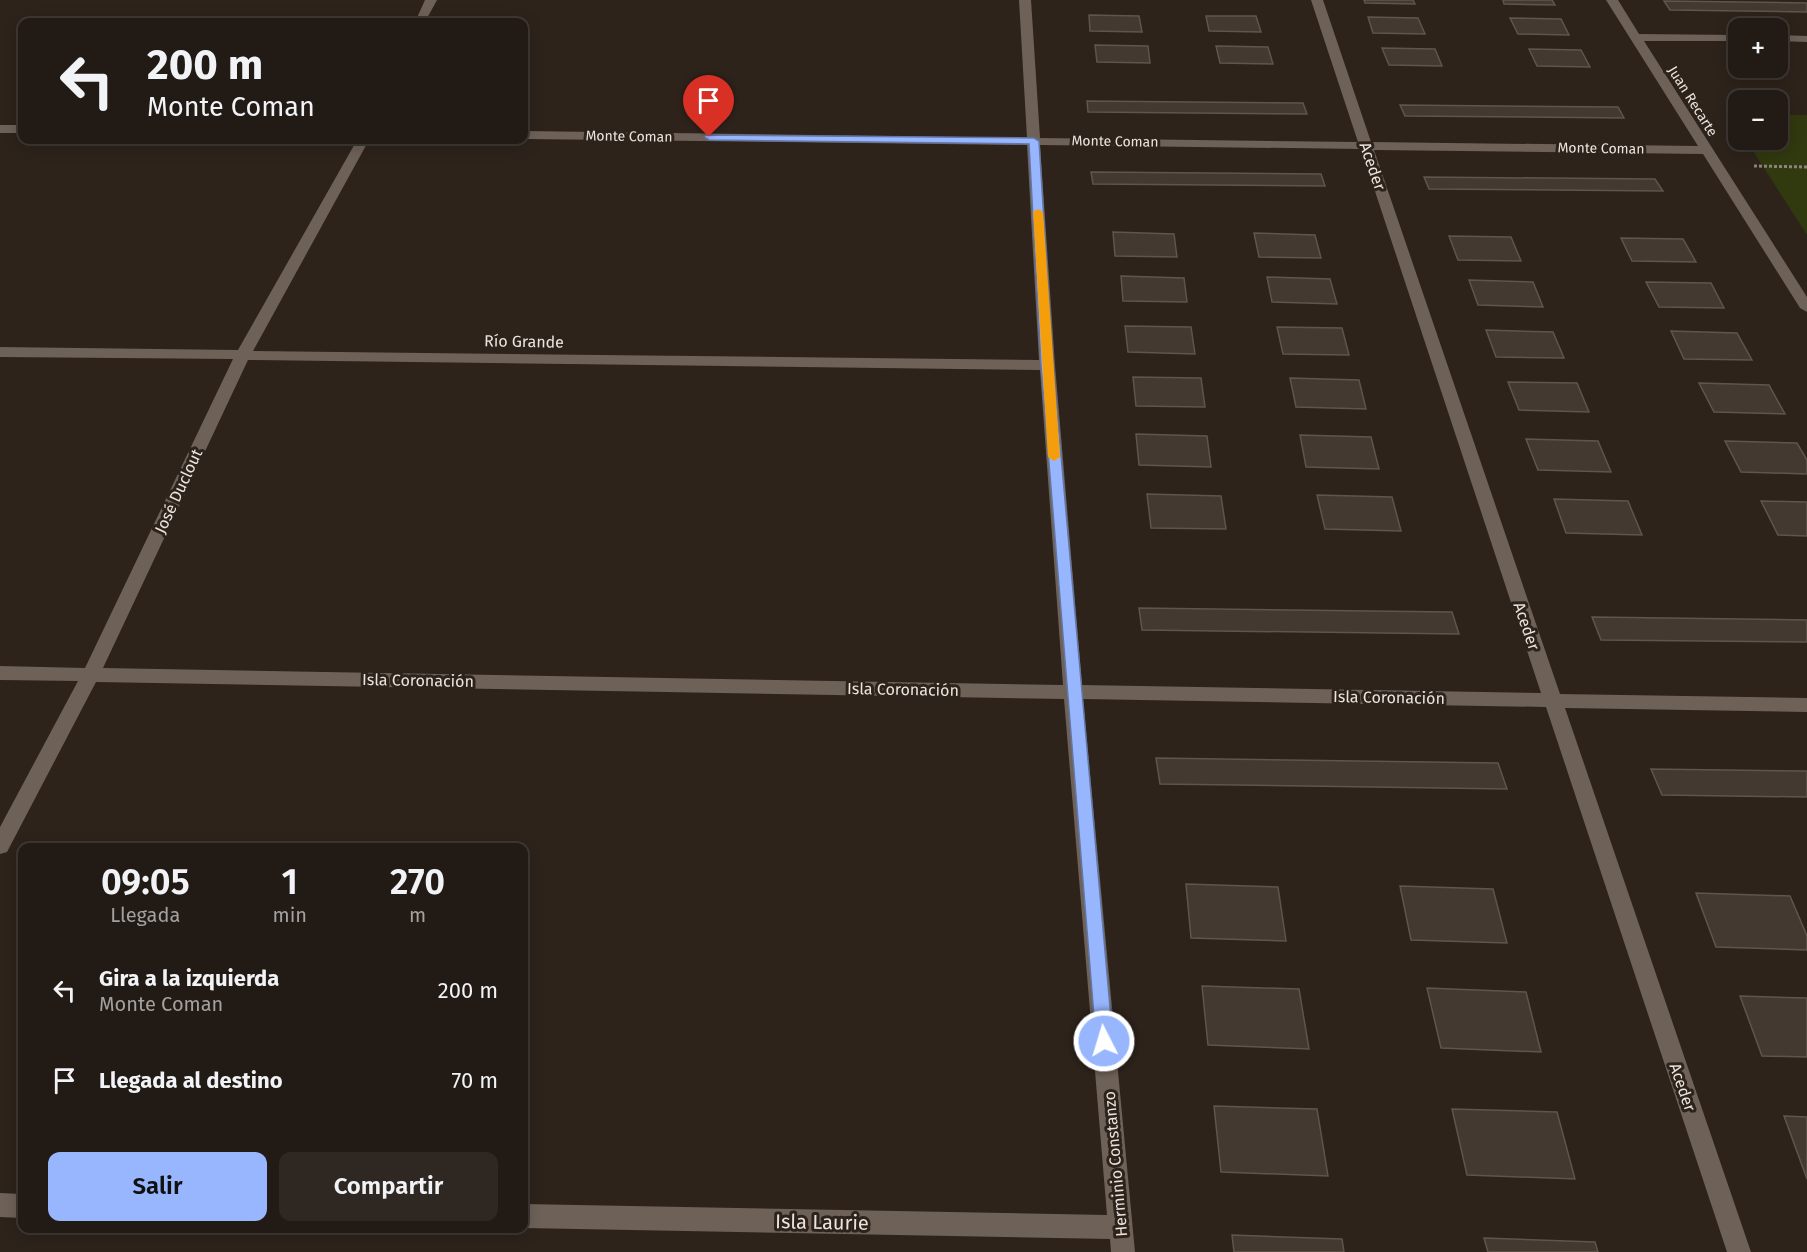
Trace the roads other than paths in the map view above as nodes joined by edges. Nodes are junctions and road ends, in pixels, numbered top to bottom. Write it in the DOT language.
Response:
graph roads {
  1 [pos="431,0"];
  2 [pos="1025,0"];
  3 [pos="1317,0"];
  4 [pos="1612,0"];
  5 [pos="422,18"];
  6 [pos="1635,37"];
  7 [pos="1728,38"];
  8 [pos="1788,38"];
  9 [pos="1807,39"];
  10 [pos="0,129"];
  11 [pos="18,129"];
  12 [pos="528,135"];
  13 [pos="1034,141"];
  14 [pos="361,144"];
  15 [pos="1365,144"];
  16 [pos="1706,150"];
  17 [pos="1805,300"];
  18 [pos="0,352"];
  19 [pos="242,356"];
  20 [pos="1047,365"];
  21 [pos="0,673"];
  22 [pos="92,674"];
  23 [pos="1073,692"];
  24 [pos="1552,699"];
  25 [pos="1807,705"];
  26 [pos="0,846"];
  27 [pos="0,1205"];
  28 [pos="18,1206"];
  29 [pos="528,1216"];
  30 [pos="1121,1227"];
  31 [pos="1123,1252"];
  32 [pos="1739,1252"];
  1 -- 5 [label="street"];
  2 -- 13 [label="street, Herminio Constanzo"];
  3 -- 15 [label="street, Aceder"];
  4 -- 6 [label="street, Juan Recarte"];
  6 -- 7 [label="street"];
  6 -- 16 [label="street, Juan Recarte"];
  8 -- 9 [label="street"];
  10 -- 11 [label="street"];
  12 -- 13 [label="street, Monte Coman"];
  13 -- 15 [label="street, Monte Coman"];
  13 -- 20 [label="street, Herminio Constanzo"];
  14 -- 19 [label="street, José Duclout"];
  15 -- 16 [label="street, Monte Coman"];
  15 -- 24 [label="street, Aceder"];
  16 -- 17 [label="street, Juan Recarte"];
  18 -- 19 [label="street, Río Grande"];
  19 -- 20 [label="street, Río Grande"];
  19 -- 22 [label="street, José Duclout"];
  20 -- 23 [label="street, Herminio Constanzo"];
  21 -- 22 [label="street, Isla Coronación"];
  22 -- 23 [label="street, Isla Coronación"];
  22 -- 26 [label="street, José Duclout"];
  23 -- 24 [label="street, Isla Coronación"];
  23 -- 30 [label="street, Herminio Constanzo"];
  24 -- 25 [label="street, Isla Coronación"];
  24 -- 32 [label="street, Aceder"];
  27 -- 28 [label="street"];
  29 -- 30 [label="street, Isla Laurie"];
  30 -- 31 [label="street, Herminio Constanzo"];
}
